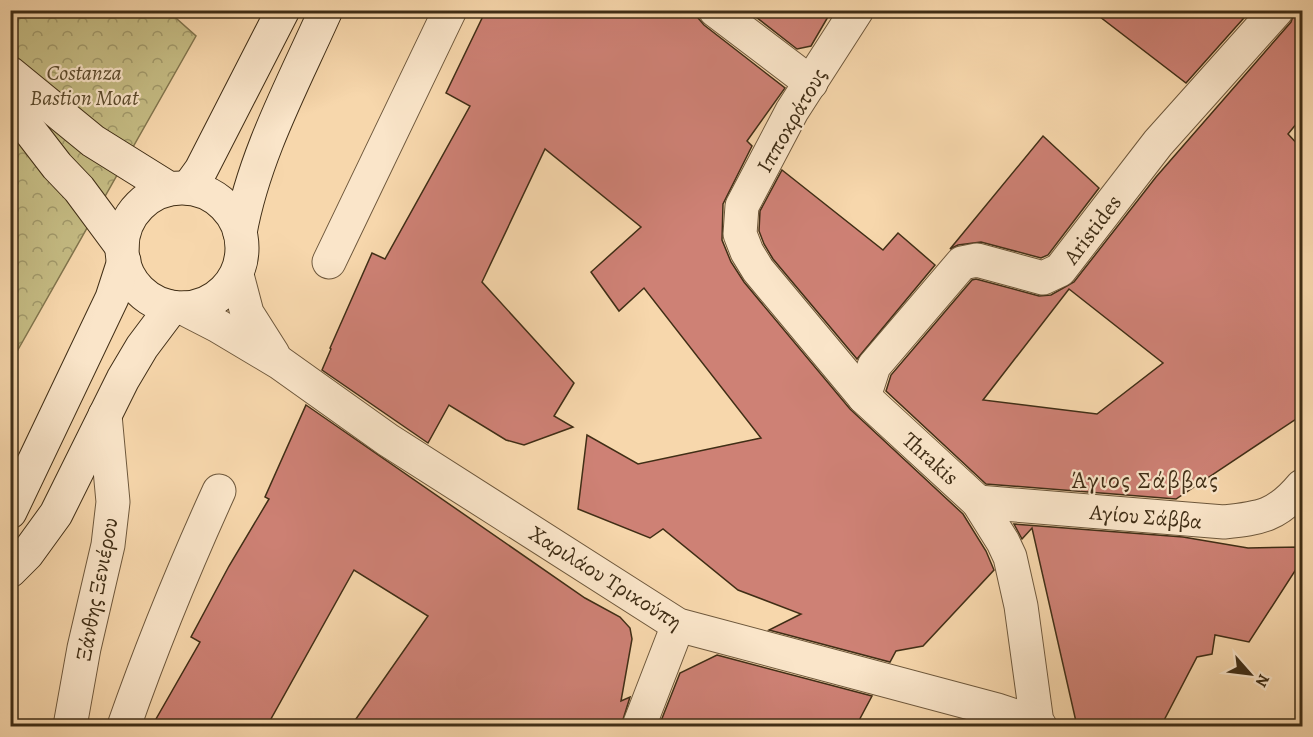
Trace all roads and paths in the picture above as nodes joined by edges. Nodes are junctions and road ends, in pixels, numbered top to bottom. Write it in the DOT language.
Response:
graph roads {
  1 [pos="283,10"];
  2 [pos="326,10"];
  3 [pos="450,10"];
  4 [pos="715,10"];
  5 [pos="856,10"];
  6 [pos="1277,10"];
  7 [pos="10,73"];
  8 [pos="811,83"];
  9 [pos="10,105"];
  10 [pos="179,189"];
  11 [pos="240,233"];
  12 [pos="740,234"];
  13 [pos="123,254"];
  14 [pos="329,262"];
  15 [pos="237,274"];
  16 [pos="178,308"];
  17 [pos="280,363"];
  18 [pos="864,397"];
  19 [pos="105,416"];
  20 [pos="1302,486"];
  21 [pos="219,491"];
  22 [pos="978,502"];
  23 [pos="10,513"];
  24 [pos="10,571"];
  25 [pos="678,626"];
  26 [pos="1037,725"];
  27 [pos="70,726"];
  28 [pos="124,726"];
  29 [pos="639,726"];
  1 -- 10 [label="street"];
  2 -- 11 [label="street"];
  3 -- 14 [label="street"];
  4 -- 8 [label="street"];
  5 -- 8 [label="street, Ιπποκράτους"];
  6 -- 18 [label="street, Aristides"];
  7 -- 10 [label="street"];
  8 -- 12 [label="street, Ιπποκράτους"];
  9 -- 13 [label="street"];
  10 -- 11 [label="street"];
  10 -- 13 [label="street"];
  11 -- 15 [label="street"];
  12 -- 18 [label="street, Thrakis"];
  13 -- 16 [label="street"];
  13 -- 23 [label="street"];
  15 -- 16 [label="street"];
  15 -- 17 [label="street, Χαριλάου Τρικούπη"];
  16 -- 17 [label="street, Χαριλάου Τρικούπη"];
  16 -- 19 [label="street"];
  17 -- 25 [label="street, Χαριλάου Τρικούπη"];
  18 -- 22 [label="street, Thrakis"];
  19 -- 24 [label="street"];
  19 -- 27 [label="street, Ξάνθης Ξενιέρου"];
  20 -- 22 [label="street, Αγίου Σάββα"];
  21 -- 28 [label="street"];
  22 -- 26 [label="street, Thrakis"];
  25 -- 26 [label="street, Χαριλάου Τρικούπη"];
  25 -- 29 [label="street"];
}
